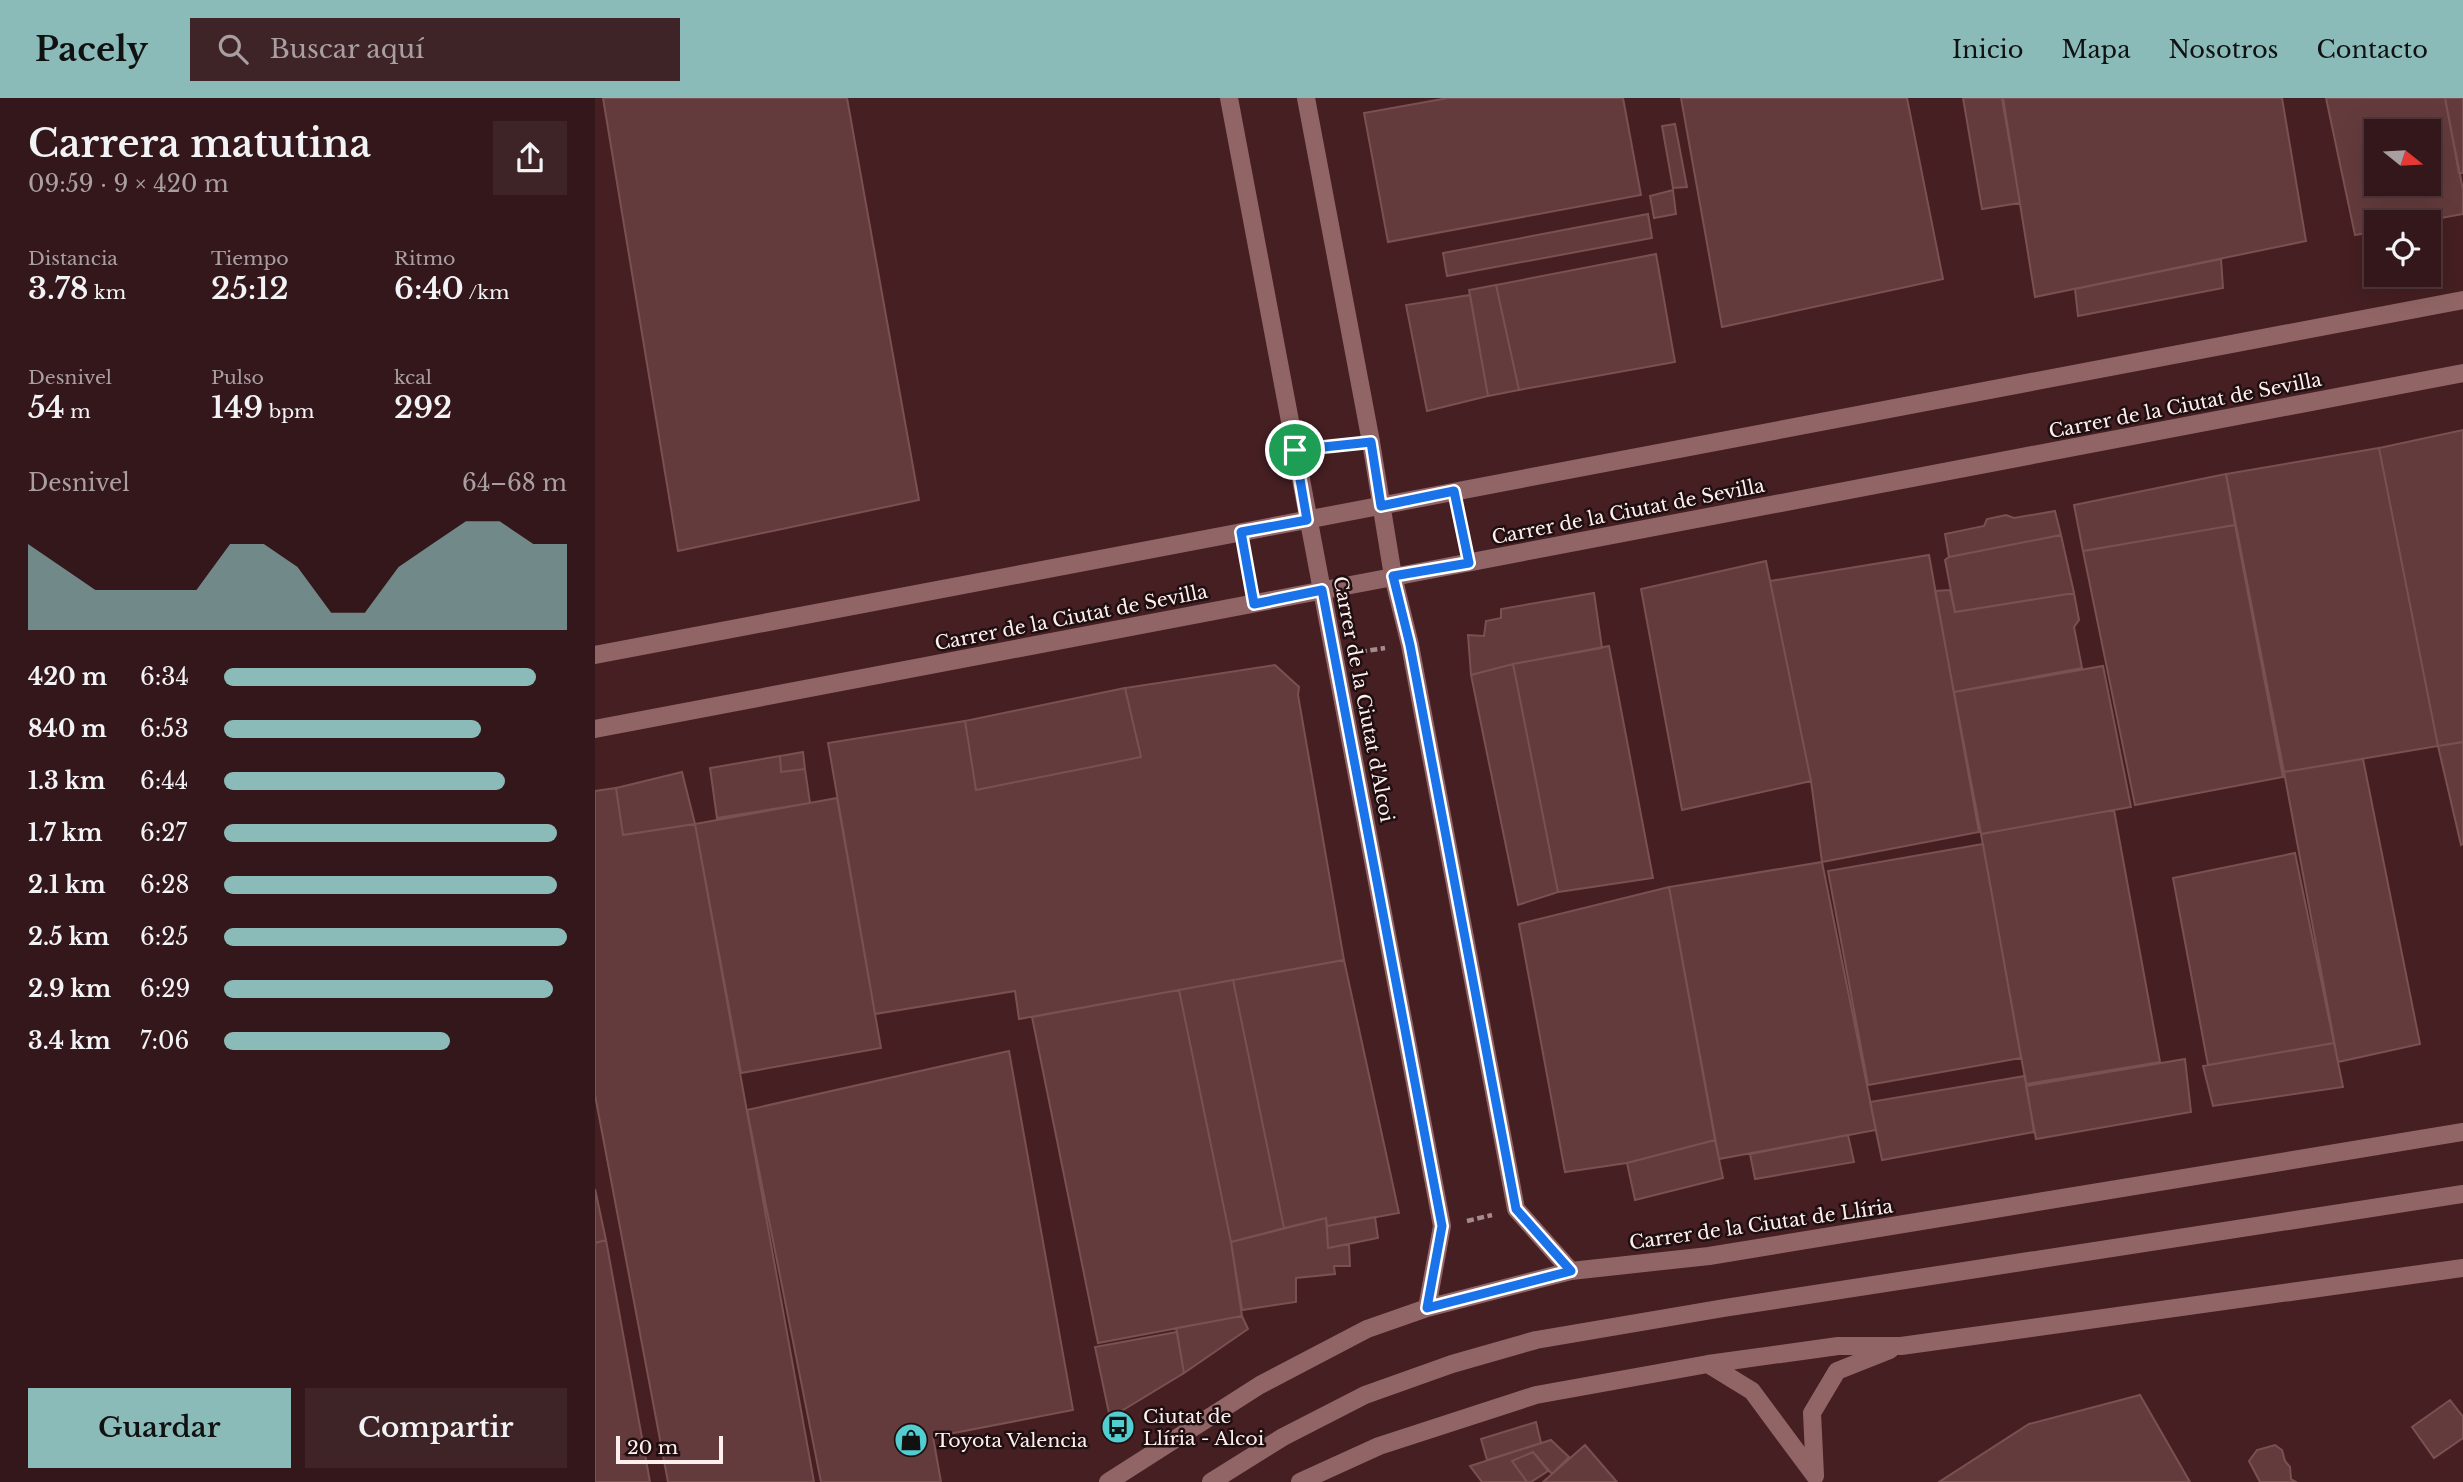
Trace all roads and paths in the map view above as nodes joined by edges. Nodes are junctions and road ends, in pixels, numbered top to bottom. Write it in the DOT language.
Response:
graph roads {
  1 [pos="1229,98"];
  2 [pos="1306,98"];
  3 [pos="2463,300"];
  4 [pos="2463,373"];
  5 [pos="1371,442"];
  6 [pos="1295,450"];
  7 [pos="1454,491"];
  8 [pos="1381,506"];
  9 [pos="1307,520"];
  10 [pos="1241,532"];
  11 [pos="1469,563"];
  12 [pos="1393,576"];
  13 [pos="1322,590"];
  14 [pos="1254,604"];
  15 [pos="1410,645"];
  16 [pos="595,655"];
  17 [pos="1334,656"];
  18 [pos="595,729"];
  19 [pos="2463,1132"];
  20 [pos="2463,1194"];
  21 [pos="1516,1209"];
  22 [pos="1442,1226"];
  23 [pos="2463,1268"];
  24 [pos="1571,1271"];
  25 [pos="1427,1308"];
  26 [pos="1901,1346"];
  27 [pos="1708,1364"];
  28 [pos="1817,1478"];
  29 [pos="1108,1482"];
  30 [pos="1211,1482"];
  31 [pos="1300,1482"];
  1 -- 6 [label="street, Carrer de la Ciutat d'Alcoi"];
  2 -- 5 [label="street"];
  3 -- 7 [label="street"];
  4 -- 11 [label="street, Carrer de la Ciutat de Sevilla"];
  5 -- 6 [label="path"];
  5 -- 8 [label="street"];
  6 -- 9 [label="street, Carrer de la Ciutat d'Alcoi"];
  7 -- 8 [label="street"];
  7 -- 11 [label="path"];
  8 -- 9 [label="street"];
  8 -- 12 [label="street"];
  9 -- 10 [label="street"];
  9 -- 13 [label="street, Carrer de la Ciutat d'Alcoi"];
  10 -- 14 [label="path"];
  10 -- 16 [label="street"];
  11 -- 12 [label="street, Carrer de la Ciutat de Sevilla"];
  12 -- 13 [label="street, Carrer de la Ciutat de Sevilla"];
  12 -- 15 [label="street"];
  13 -- 14 [label="street, Carrer de la Ciutat de Sevilla"];
  13 -- 17 [label="street, Carrer de la Ciutat d'Alcoi"];
  14 -- 18 [label="street, Carrer de la Ciutat de Sevilla"];
  15 -- 17 [label="path"];
  15 -- 21 [label="street"];
  17 -- 22 [label="street, Carrer de la Ciutat d'Alcoi"];
  19 -- 24 [label="street, Carrer de la Ciutat de Llíria"];
  20 -- 30 [label="street"];
  21 -- 22 [label="path"];
  21 -- 24 [label="street"];
  22 -- 25 [label="street, Carrer de la Ciutat d'Alcoi"];
  23 -- 26 [label="street"];
  24 -- 25 [label="street, Carrer de la Ciutat de Llíria"];
  25 -- 29 [label="street, Carrer de la Ciutat de Llíria"];
  26 -- 27 [label="street"];
  26 -- 28 [label="street"];
  27 -- 28 [label="street"];
  27 -- 31 [label="street"];
}
